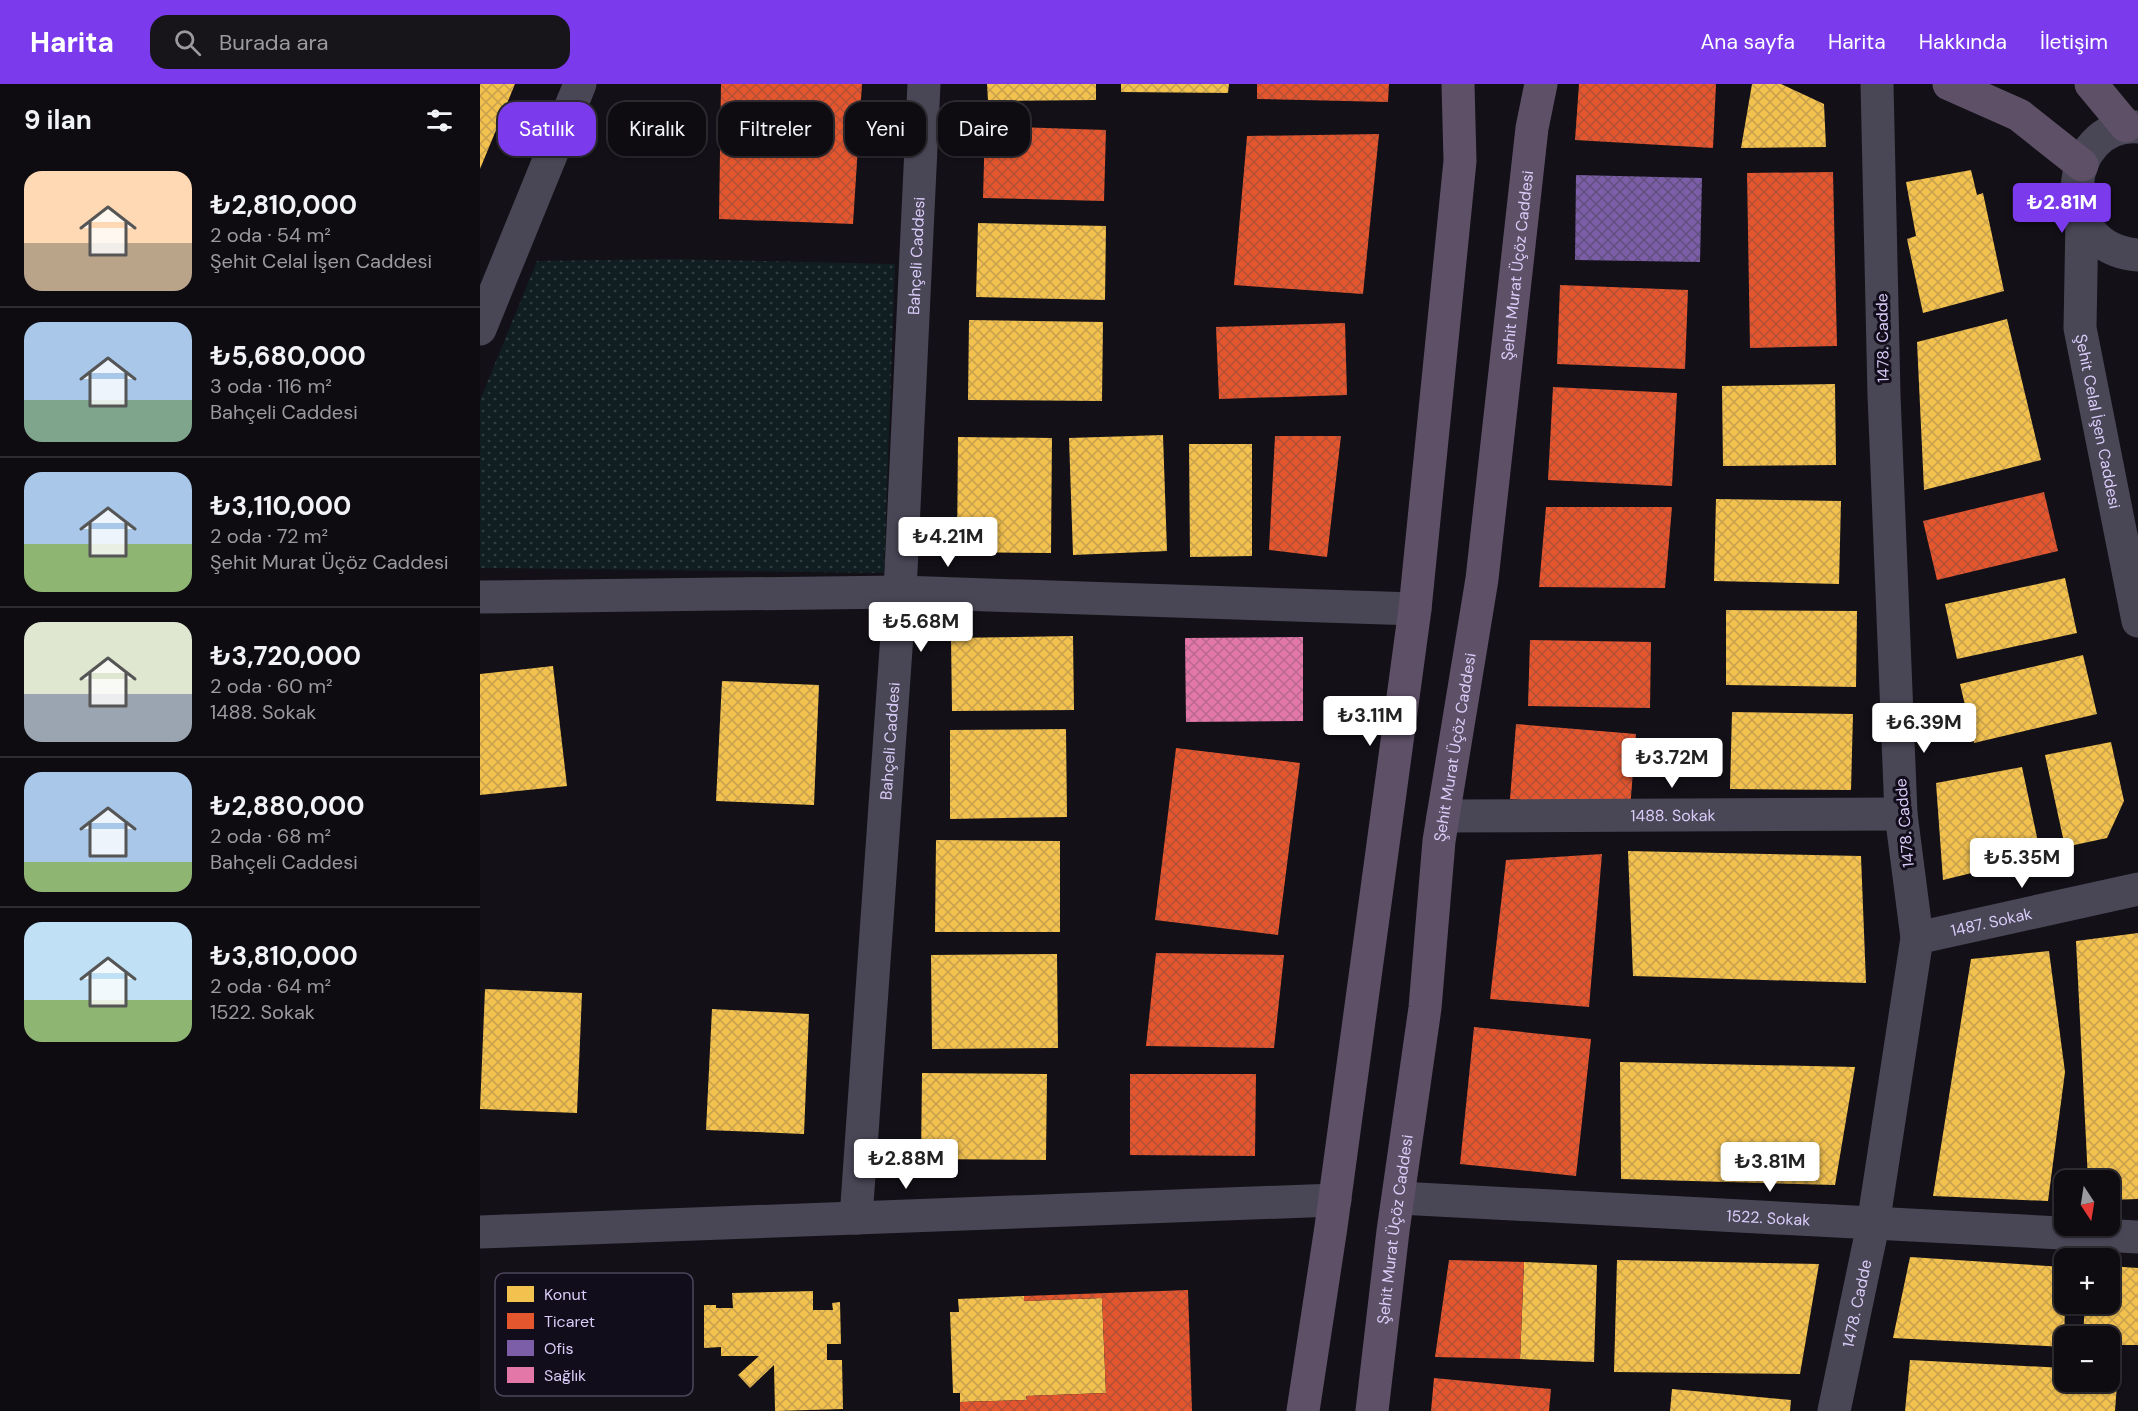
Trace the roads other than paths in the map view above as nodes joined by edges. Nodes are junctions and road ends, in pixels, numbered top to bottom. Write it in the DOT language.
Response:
graph roads {
  1 [pos="580,84"];
  2 [pos="924,84"];
  3 [pos="1458,84"];
  4 [pos="1541,84"];
  5 [pos="1877,84"];
  6 [pos="1949,84"];
  7 [pos="2091,84"];
  8 [pos="2133,121"];
  9 [pos="2082,165"];
  10 [pos="2082,219"];
  11 [pos="2138,255"];
  12 [pos="480,329"];
  13 [pos="900,592"];
  14 [pos="480,597"];
  15 [pos="1415,609"];
  16 [pos="2138,621"];
  17 [pos="1901,813"];
  18 [pos="1443,816"];
  19 [pos="2138,890"];
  20 [pos="1917,938"];
  21 [pos="1399,1198"];
  22 [pos="1335,1200"];
  23 [pos="856,1218"];
  24 [pos="1873,1225"];
  25 [pos="480,1232"];
  26 [pos="2138,1237"];
  27 [pos="1303,1411"];
  28 [pos="1372,1411"];
  29 [pos="1834,1411"];
  1 -- 12 [label="street"];
  2 -- 13 [label="street, Bahçeli Caddesi"];
  3 -- 15 [label="main road"];
  4 -- 18 [label="main road, Şehit Murat Üçöz Caddesi"];
  5 -- 17 [label="street, 1478. Cadde"];
  6 -- 9 [label="main road"];
  7 -- 8 [label="main road"];
  8 -- 9 [label="street"];
  9 -- 10 [label="street, Şehit Celal İşen Caddesi"];
  10 -- 11 [label="street"];
  10 -- 16 [label="street, Şehit Celal İşen Caddesi"];
  13 -- 14 [label="street"];
  13 -- 15 [label="street"];
  13 -- 23 [label="street, Bahçeli Caddesi"];
  15 -- 22 [label="main road"];
  17 -- 18 [label="street, 1488. Sokak"];
  17 -- 20 [label="street, 1478. Cadde"];
  18 -- 21 [label="main road, Şehit Murat Üçöz Caddesi"];
  19 -- 20 [label="street, 1487. Sokak"];
  20 -- 24 [label="street, 1478. Cadde"];
  21 -- 24 [label="street, 1522. Sokak"];
  21 -- 28 [label="main road, Şehit Murat Üçöz Caddesi"];
  22 -- 23 [label="street"];
  22 -- 27 [label="main road"];
  23 -- 25 [label="street"];
  24 -- 26 [label="street, 1522. Sokak"];
  24 -- 29 [label="street, 1478. Cadde"];
}
